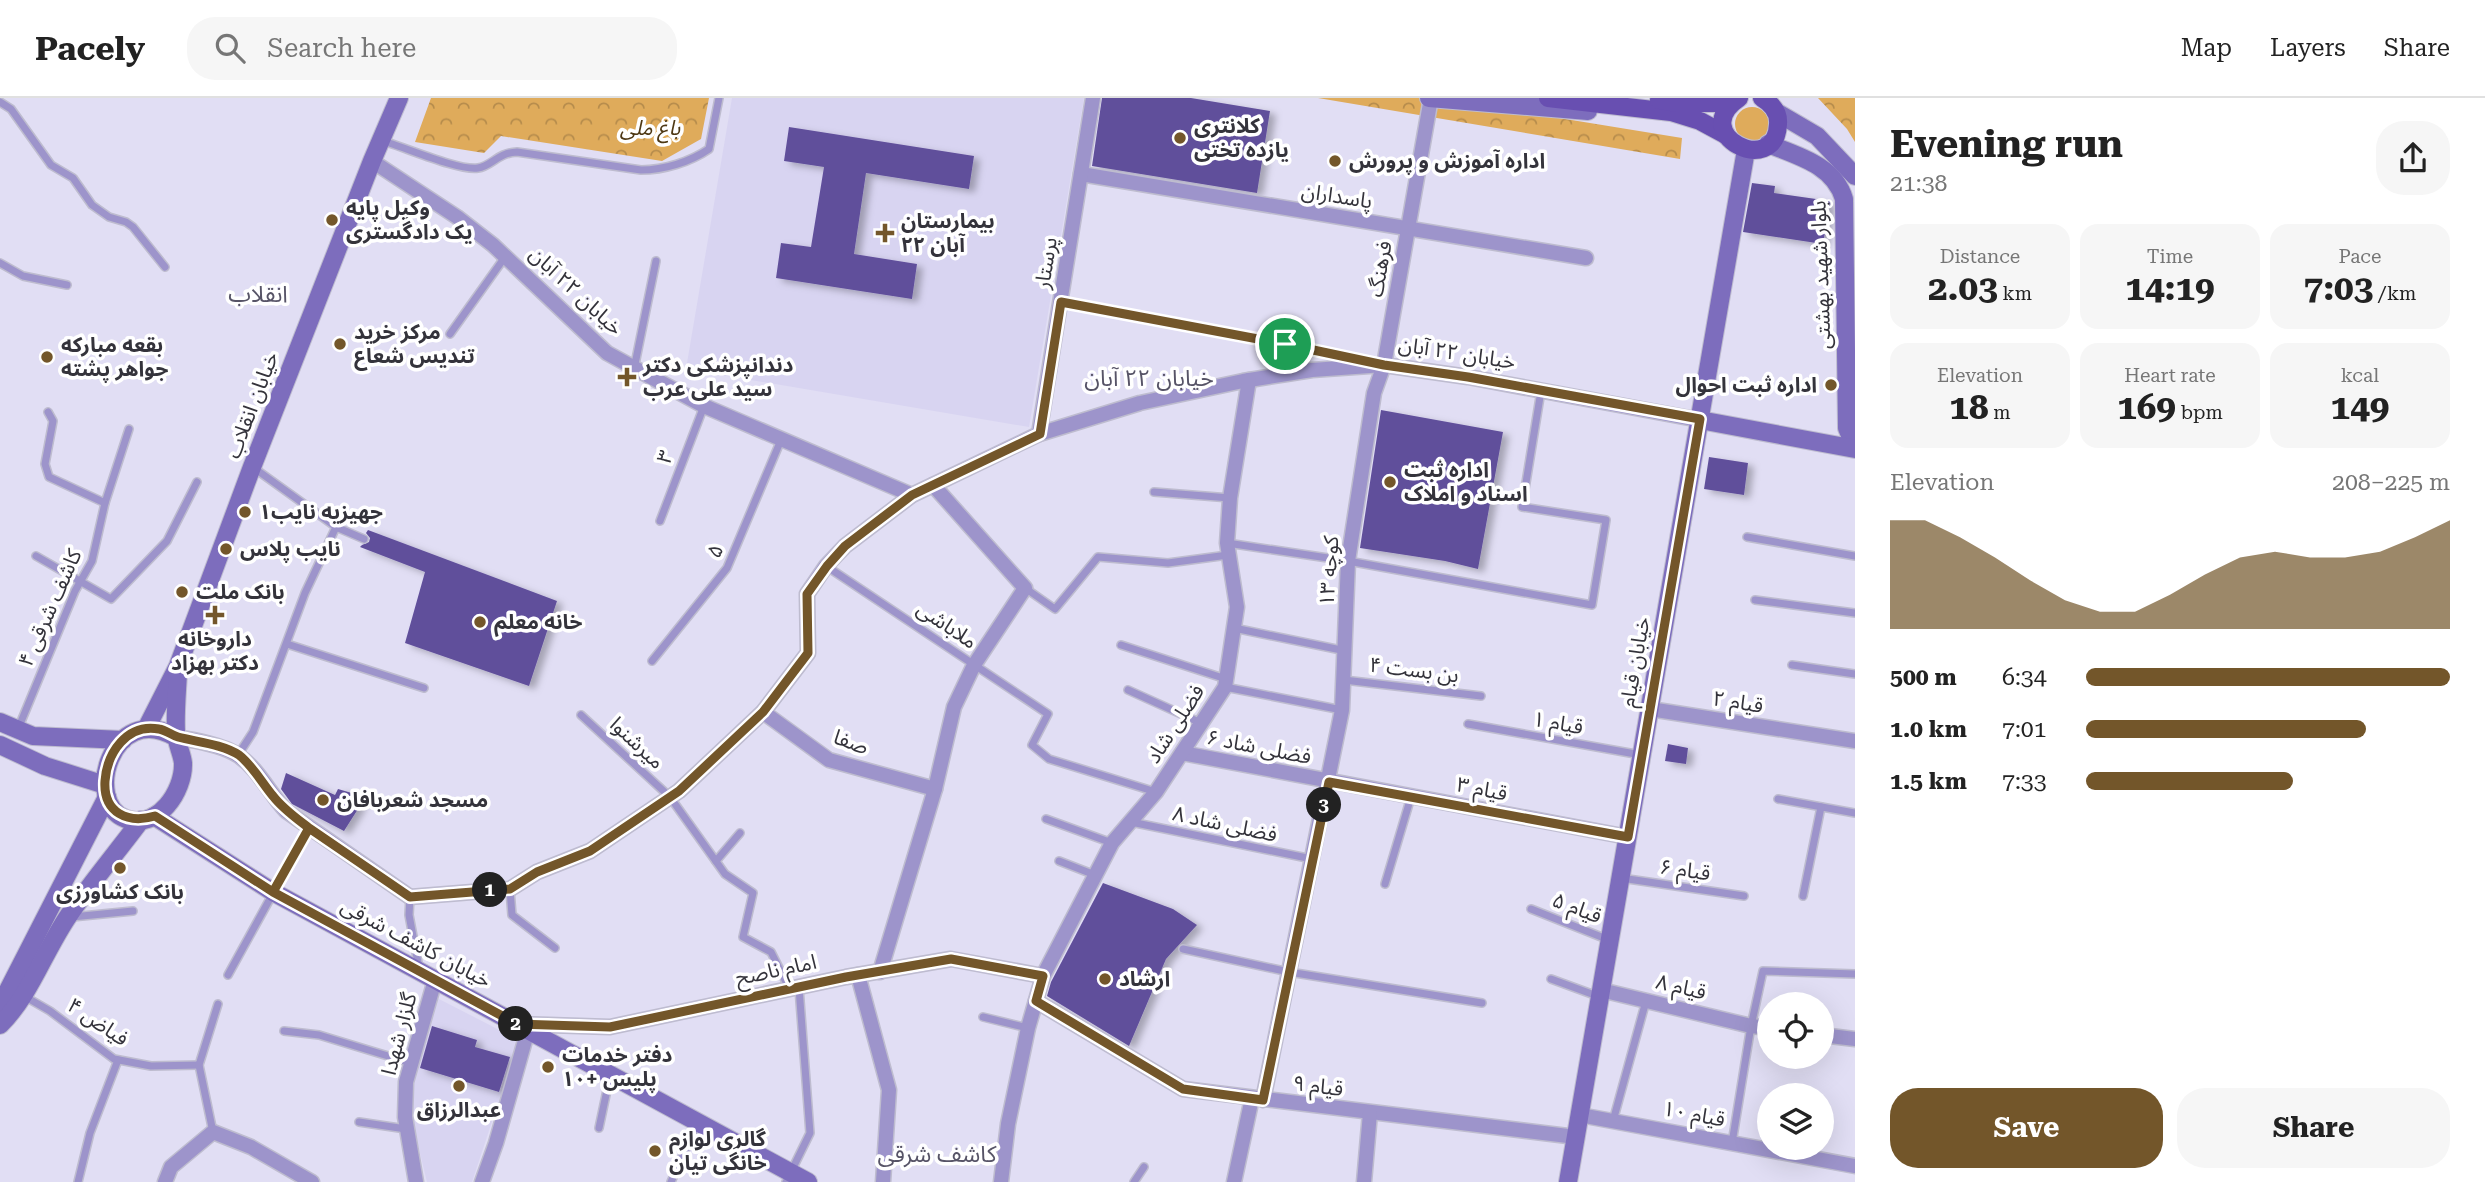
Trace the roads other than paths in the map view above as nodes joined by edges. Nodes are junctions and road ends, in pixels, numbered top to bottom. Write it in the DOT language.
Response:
graph roads {
  1 [pos="399,98"];
  2 [pos="409,98"];
  3 [pos="719,98"];
  4 [pos="1093,98"];
  5 [pos="1430,98"];
  6 [pos="1548,98"];
  7 [pos="1649,98"];
  8 [pos="1736,101"];
  9 [pos="0,102"];
  10 [pos="1769,103"];
  11 [pos="1700,121"];
  12 [pos="1726,135"];
  13 [pos="389,143"];
  14 [pos="1768,144"];
  15 [pos="1746,150"];
  16 [pos="372,161"];
  17 [pos="1081,174"];
  18 [pos="1855,176"];
  19 [pos="1409,229"];
  20 [pos="505,256"];
  21 [pos="1586,258"];
  22 [pos="656,261"];
  23 [pos="0,264"];
  24 [pos="165,267"];
  25 [pos="67,285"];
  26 [pos="1061,302"];
  27 [pos="450,334"];
  28 [pos="1384,365"];
  29 [pos="634,369"];
  30 [pos="1249,380"];
  31 [pos="1542,390"];
  32 [pos="704,406"];
  33 [pos="48,412"];
  34 [pos="1700,419"];
  35 [pos="129,429"];
  36 [pos="1040,434"];
  37 [pos="781,440"];
  38 [pos="1855,448"];
  39 [pos="252,467"];
  40 [pos="197,482"];
  41 [pos="933,485"];
  42 [pos="1154,492"];
  43 [pos="912,495"];
  44 [pos="1230,498"];
  45 [pos="105,503"];
  46 [pos="660,521"];
  47 [pos="336,527"];
  48 [pos="1747,537"];
  49 [pos="364,540"];
  50 [pos="1227,549"];
  51 [pos="36,556"];
  52 [pos="1855,556"];
  53 [pos="1348,561"];
  54 [pos="827,566"];
  55 [pos="80,583"];
  56 [pos="1025,588"];
  57 [pos="1755,600"];
  58 [pos="1855,613"];
  59 [pos="1234,628"];
  60 [pos="287,644"];
  61 [pos="1121,645"];
  62 [pos="1346,650"];
  63 [pos="652,661"];
  64 [pos="974,665"];
  65 [pos="1792,665"];
  66 [pos="178,666"];
  67 [pos="1855,674"];
  68 [pos="1344,680"];
  69 [pos="1226,683"];
  70 [pos="424,688"];
  71 [pos="1128,690"];
  72 [pos="1481,695"];
  73 [pos="1650,709"];
  74 [pos="1342,710"];
  75 [pos="763,712"];
  76 [pos="581,715"];
  77 [pos="0,722"];
  78 [pos="1202,723"];
  79 [pos="1468,724"];
  80 [pos="147,727"];
  81 [pos="17,729"];
  82 [pos="176,737"];
  83 [pos="53,738"];
  84 [pos="123,740"];
  85 [pos="1855,741"];
  86 [pos="0,745"];
  87 [pos="1182,753"];
  88 [pos="238,755"];
  89 [pos="1642,755"];
  90 [pos="46,766"];
  91 [pos="1329,782"];
  92 [pos="935,789"];
  93 [pos="106,791"];
  94 [pos="1156,792"];
  95 [pos="670,797"];
  96 [pos="1411,797"];
  97 [pos="1778,799"];
  98 [pos="1821,807"];
  99 [pos="1855,813"];
  100 [pos="148,818"];
  101 [pos="1046,819"];
  102 [pos="1131,822"];
  103 [pos="309,828"];
  104 [pos="740,833"];
  105 [pos="1628,837"];
  106 [pos="1112,843"];
  107 [pos="1312,859"];
  108 [pos="716,861"];
  109 [pos="1059,861"];
  110 [pos="1096,875"];
  111 [pos="1621,878"];
  112 [pos="1385,884"];
  113 [pos="510,889"];
  114 [pos="273,892"];
  115 [pos="1744,896"];
  116 [pos="1803,896"];
  117 [pos="410,897"];
  118 [pos="1531,909"];
  119 [pos="133,911"];
  120 [pos="68,917"];
  121 [pos="1610,940"];
  122 [pos="555,947"];
  123 [pos="1182,948"];
  124 [pos="880,972"];
  125 [pos="1289,972"];
  126 [pos="1855,974"];
  127 [pos="228,975"];
  128 [pos="859,975"];
  129 [pos="428,976"];
  130 [pos="1043,976"];
  131 [pos="1551,979"];
  132 [pos="794,988"];
  133 [pos="11,989"];
  134 [pos="1601,993"];
  135 [pos="1036,1001"];
  136 [pos="1646,1001"];
  137 [pos="1482,1003"];
  138 [pos="218,1004"];
  139 [pos="0,1006"];
  140 [pos="983,1017"];
  141 [pos="0,1025"];
  142 [pos="1751,1026"];
  143 [pos="522,1027"];
  144 [pos="1757,1027"];
  145 [pos="1028,1028"];
  146 [pos="284,1031"];
  147 [pos="1834,1036"];
  148 [pos="1855,1039"];
  149 [pos="117,1060"];
  150 [pos="411,1062"];
  151 [pos="199,1065"];
  152 [pos="611,1075"];
  153 [pos="1257,1099"];
  154 [pos="1370,1113"];
  155 [pos="1580,1115"];
  156 [pos="1613,1121"];
  157 [pos="359,1122"];
  158 [pos="697,1122"];
  159 [pos="599,1128"];
  160 [pos="407,1129"];
  161 [pos="213,1132"];
  162 [pos="1576,1137"];
  163 [pos="1732,1143"];
  164 [pos="1849,1164"];
  165 [pos="1144,1167"];
  166 [pos="788,1177"];
  167 [pos="78,1182"];
  168 [pos="165,1182"];
  169 [pos="312,1182"];
  170 [pos="416,1182"];
  171 [pos="482,1182"];
  172 [pos="671,1182"];
  173 [pos="808,1182"];
  174 [pos="883,1182"];
  175 [pos="1002,1182"];
  176 [pos="1134,1182"];
  177 [pos="1234,1182"];
  178 [pos="1364,1182"];
  179 [pos="1568,1182"];
  1 -- 16 [label="main road, خیابان انقلاب"];
  2 -- 13 [label="main road, خیابان انقلاب"];
  3 -- 13 [label="lane"];
  4 -- 17 [label="street, پرستار"];
  5 -- 11 [label="main road"];
  5 -- 19 [label="street, فرهنگ"];
  6 -- 11 [label="main road"];
  7 -- 8 [label="main road"];
  8 -- 12 [label="main road"];
  9 -- 24 [label="lane"];
  10 -- 14 [label="main road"];
  10 -- 18 [label="main road"];
  11 -- 12 [label="main road"];
  12 -- 15 [label="main road"];
  13 -- 16 [label="main road, خیابان انقلاب"];
  14 -- 15 [label="main road"];
  14 -- 38 [label="main road, بلوار شهید بهشتی"];
  15 -- 34 [label="main road, خیابان قیام"];
  16 -- 20 [label="street, خیابان ۲۲ آبان"];
  16 -- 39 [label="main road, خیابان انقلاب"];
  17 -- 19 [label="street, پاسداران"];
  17 -- 26 [label="street, پرستار"];
  19 -- 21 [label="street, پاسداران"];
  19 -- 28 [label="street, فرهنگ"];
  20 -- 27 [label="lane"];
  20 -- 29 [label="street, خیابان ۲۲ آبان"];
  22 -- 29 [label="lane"];
  23 -- 25 [label="lane"];
  26 -- 28 [label="lane"];
  26 -- 36 [label="street, پرستار"];
  28 -- 30 [label="street, خیابان ۲۲ آبان"];
  28 -- 31 [label="street, خیابان ۲۲ آبان"];
  28 -- 53 [label="street, کوچه ۱۳"];
  29 -- 32 [label="street, خیابان ۲۲ آبان"];
  30 -- 36 [label="street, خیابان ۲۲ آبان"];
  30 -- 44 [label="street, فضلی شاد"];
  31 -- 34 [label="street, خیابان ۲۲ آبان"];
  31 -- 53 [label="lane"];
  32 -- 37 [label="street, خیابان ۲۲ آبان"];
  32 -- 46 [label="lane, ۳"];
  33 -- 45 [label="lane"];
  34 -- 38 [label="main road, خیابان ۲۲ آبان"];
  34 -- 73 [label="main road, خیابان قیام"];
  35 -- 45 [label="lane, کاشف شرقی ۴"];
  36 -- 41 [label="street, خیابان ۲۲ آبان"];
  37 -- 43 [label="street, خیابان ۲۲ آبان"];
  37 -- 63 [label="lane, ۵"];
  39 -- 47 [label="lane"];
  39 -- 66 [label="main road, خیابان انقلاب"];
  40 -- 55 [label="lane"];
  41 -- 43 [label="street, خیابان ۲۲ آبان"];
  41 -- 56 [label="street"];
  42 -- 44 [label="lane"];
  43 -- 54 [label="street"];
  44 -- 50 [label="street, فضلی شاد"];
  45 -- 55 [label="lane, کاشف شرقی ۴"];
  47 -- 49 [label="lane"];
  47 -- 60 [label="lane"];
  48 -- 52 [label="lane"];
  50 -- 53 [label="lane"];
  50 -- 56 [label="lane"];
  50 -- 59 [label="street, فضلی شاد"];
  51 -- 55 [label="lane"];
  53 -- 62 [label="street, کوچه ۱۳"];
  54 -- 64 [label="lane, ملاباشی"];
  54 -- 75 [label="street"];
  55 -- 81 [label="lane, کاشف شرقی ۴"];
  56 -- 64 [label="street"];
  57 -- 58 [label="lane"];
  59 -- 62 [label="lane"];
  59 -- 69 [label="street, فضلی شاد"];
  60 -- 70 [label="lane"];
  60 -- 88 [label="lane"];
  61 -- 69 [label="lane"];
  62 -- 68 [label="street, کوچه ۱۳"];
  64 -- 92 [label="street"];
  64 -- 94 [label="lane, ملاباشی"];
  65 -- 67 [label="lane"];
  66 -- 80 [label="main road"];
  66 -- 82 [label="main road"];
  68 -- 72 [label="lane, بن بست ۴"];
  68 -- 74 [label="street, کوچه ۱۳"];
  69 -- 74 [label="lane"];
  69 -- 78 [label="street, فضلی شاد"];
  71 -- 78 [label="lane"];
  73 -- 85 [label="street, قیام ۲"];
  73 -- 89 [label="main road, خیابان قیام"];
  74 -- 91 [label="street, کوچه ۱۳"];
  75 -- 92 [label="street, صفا"];
  75 -- 95 [label="street"];
  76 -- 95 [label="lane, میرشنوا"];
  77 -- 81 [label="main road"];
  78 -- 87 [label="street, فضلی شاد"];
  79 -- 89 [label="lane, قیام ۱"];
  80 -- 82 [label="main road"];
  80 -- 84 [label="main road"];
  81 -- 83 [label="main road"];
  82 -- 88 [label="street"];
  82 -- 100 [label="main road"];
  83 -- 84 [label="main road"];
  83 -- 90 [label="main road"];
  84 -- 93 [label="main road"];
  86 -- 90 [label="main road"];
  87 -- 91 [label="street, فضلی شاد ۶"];
  87 -- 94 [label="street, فضلی شاد"];
  88 -- 103 [label="street"];
  89 -- 105 [label="main road, خیابان قیام"];
  90 -- 93 [label="main road"];
  91 -- 96 [label="street, قیام ۳"];
  91 -- 107 [label="street, کوچه ۱۳"];
  92 -- 124 [label="street"];
  93 -- 100 [label="main road"];
  93 -- 133 [label="main road"];
  94 -- 102 [label="street, فضلی شاد"];
  95 -- 108 [label="lane, میرشنوا"];
  95 -- 113 [label="street"];
  96 -- 105 [label="street, قیام ۳"];
  96 -- 112 [label="lane"];
  97 -- 98 [label="lane"];
  98 -- 99 [label="lane"];
  98 -- 116 [label="lane"];
  100 -- 114 [label="main road, خیابان کاشف شرقی"];
  100 -- 120 [label="main road"];
  101 -- 106 [label="lane"];
  102 -- 106 [label="street, فضلی شاد"];
  102 -- 107 [label="lane, فضلی شاد ۸"];
  103 -- 114 [label="lane"];
  103 -- 117 [label="street"];
  104 -- 108 [label="lane"];
  105 -- 111 [label="main road, خیابان قیام"];
  106 -- 110 [label="street, فضلی شاد"];
  107 -- 125 [label="street, کوچه ۱۳"];
  108 -- 132 [label="lane, میرشنوا"];
  109 -- 110 [label="lane"];
  110 -- 130 [label="street, فضلی شاد"];
  111 -- 115 [label="lane, قیام ۶"];
  111 -- 121 [label="main road, خیابان قیام"];
  113 -- 117 [label="street"];
  113 -- 122 [label="lane"];
  114 -- 127 [label="lane"];
  114 -- 129 [label="main road, خیابان کاشف شرقی"];
  117 -- 129 [label="lane"];
  118 -- 121 [label="lane, قیام ۵"];
  119 -- 120 [label="lane"];
  120 -- 133 [label="main road"];
  121 -- 134 [label="main road, خیابان قیام"];
  123 -- 125 [label="lane"];
  124 -- 128 [label="street, امام ناصح"];
  124 -- 130 [label="street, امام ناصح"];
  125 -- 137 [label="lane"];
  125 -- 153 [label="street, کوچه ۱۳"];
  126 -- 142 [label="lane"];
  128 -- 132 [label="street, امام ناصح"];
  128 -- 174 [label="street"];
  129 -- 143 [label="main road, خیابان کاشف شرقی"];
  129 -- 150 [label="street, گلزار شهدا"];
  130 -- 135 [label="street, فضلی شاد"];
  131 -- 134 [label="lane"];
  132 -- 143 [label="street, امام ناصح"];
  132 -- 166 [label="lane"];
  133 -- 139 [label="main road"];
  133 -- 141 [label="main road"];
  133 -- 149 [label="lane, فیاض ۴"];
  134 -- 136 [label="street, قیام ۸"];
  134 -- 155 [label="main road, خیابان قیام"];
  135 -- 145 [label="street, فضلی شاد"];
  135 -- 153 [label="street, قیام ۹"];
  136 -- 142 [label="street, قیام ۸"];
  136 -- 156 [label="lane"];
  138 -- 151 [label="lane"];
  140 -- 145 [label="lane"];
  142 -- 144 [label="street, قیام ۸"];
  142 -- 163 [label="lane"];
  143 -- 152 [label="main road, خیابان کاشف شرقی"];
  143 -- 171 [label="street"];
  145 -- 175 [label="street, فضلی شاد"];
  146 -- 150 [label="lane"];
  147 -- 148 [label="street"];
  149 -- 151 [label="lane, فیاض ۴"];
  149 -- 167 [label="lane"];
  150 -- 160 [label="street, گلزار شهدا"];
  151 -- 161 [label="lane"];
  152 -- 158 [label="main road, خیابان کاشف شرقی"];
  152 -- 159 [label="lane"];
  153 -- 154 [label="street, قیام ۹"];
  153 -- 177 [label="street, کوچه ۱۳"];
  154 -- 162 [label="street, قیام ۹"];
  154 -- 178 [label="street"];
  155 -- 156 [label="street, قیام ۱۰"];
  155 -- 162 [label="main road, خیابان قیام"];
  156 -- 163 [label="street, قیام ۱۰"];
  157 -- 160 [label="lane"];
  158 -- 166 [label="main road, خیابان کاشف شرقی"];
  158 -- 172 [label="lane"];
  160 -- 170 [label="street, گلزار شهدا"];
  161 -- 168 [label="street"];
  161 -- 169 [label="street"];
  162 -- 179 [label="main road, خیابان قیام"];
  163 -- 164 [label="street, قیام ۱۰"];
  165 -- 176 [label="lane"];
  166 -- 173 [label="main road, خیابان کاشف شرقی"];
}
